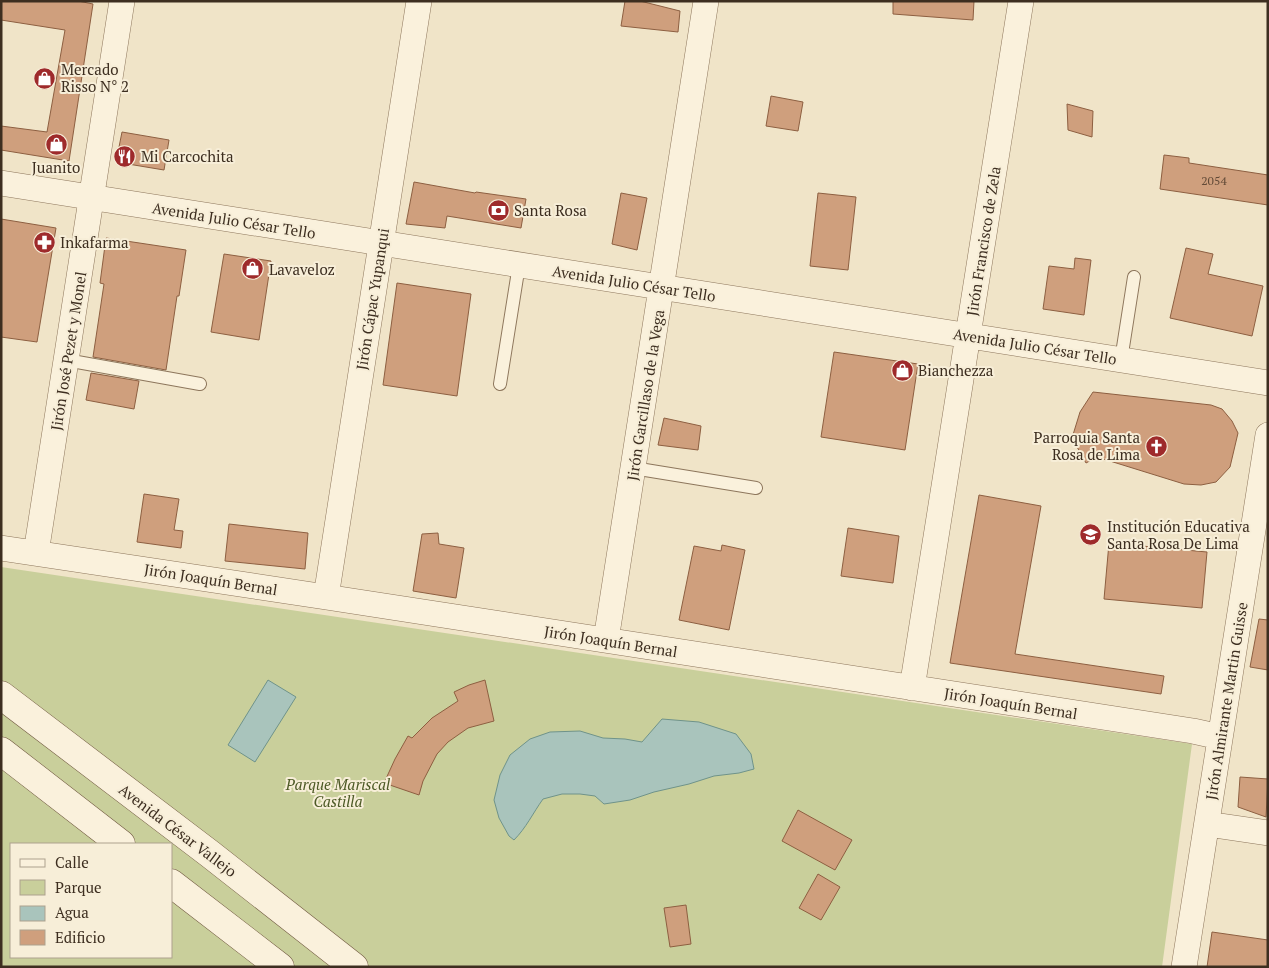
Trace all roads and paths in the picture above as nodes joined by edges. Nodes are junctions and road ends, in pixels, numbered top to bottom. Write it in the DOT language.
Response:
graph roads {
  1 [pos="122,1"];
  2 [pos="419,1"];
  3 [pos="706,1"];
  4 [pos="1021,1"];
  5 [pos="1,183"];
  6 [pos="92,197"];
  7 [pos="381,243"];
  8 [pos="519,265"];
  9 [pos="1134,277"];
  10 [pos="662,287"];
  11 [pos="968,336"];
  12 [pos="66,360"];
  13 [pos="1121,360"];
  14 [pos="1268,383"];
  15 [pos="200,384"];
  16 [pos="500,384"];
  17 [pos="1268,436"];
  18 [pos="633,468"];
  19 [pos="756,488"];
  20 [pos="1,548"];
  21 [pos="36,553"];
  22 [pos="326,597"];
  23 [pos="606,640"];
  24 [pos="912,688"];
  25 [pos="1,696"];
  26 [pos="1220,737"];
  27 [pos="1,751"];
  28 [pos="1207,824"];
  29 [pos="1268,834"];
  30 [pos="120,843"];
  31 [pos="172,884"];
  32 [pos="346,963"];
  33 [pos="280,967"];
  34 [pos="1184,967"];
  1 -- 6 [label="street, Jirón José Pezet y Monel"];
  2 -- 7 [label="street, Jirón Cápac Yupanqui"];
  3 -- 10 [label="street, Jirón Garcillaso de la Vega"];
  4 -- 11 [label="street, Jirón Francisco de Zela"];
  5 -- 6 [label="street, Avenida Julio César Tello"];
  6 -- 7 [label="street, Avenida Julio César Tello"];
  6 -- 12 [label="street, Jirón José Pezet y Monel"];
  7 -- 8 [label="street, Avenida Julio César Tello"];
  7 -- 22 [label="street, Jirón Cápac Yupanqui"];
  8 -- 10 [label="street, Avenida Julio César Tello"];
  8 -- 16 [label="lane"];
  9 -- 13 [label="lane"];
  10 -- 11 [label="street, Avenida Julio César Tello"];
  10 -- 18 [label="street, Jirón Garcillaso de la Vega"];
  11 -- 13 [label="street, Avenida Julio César Tello"];
  11 -- 24 [label="street, Jirón Francisco de Zela"];
  12 -- 15 [label="lane"];
  12 -- 21 [label="street, Jirón José Pezet y Monel"];
  13 -- 14 [label="street, Avenida Julio César Tello"];
  17 -- 26 [label="street, Jirón Almirante Martin Guisse"];
  18 -- 19 [label="lane"];
  18 -- 23 [label="street, Jirón Garcillaso de la Vega"];
  20 -- 21 [label="street, Jirón Joaquín Bernal"];
  21 -- 22 [label="street, Jirón Joaquín Bernal"];
  22 -- 23 [label="street, Jirón Joaquín Bernal"];
  23 -- 24 [label="street, Jirón Joaquín Bernal"];
  24 -- 26 [label="street, Jirón Joaquín Bernal"];
  25 -- 32 [label="main road, Avenida César Vallejo"];
  26 -- 28 [label="street, Jirón Almirante Martin Guisse"];
  27 -- 30 [label="main road"];
  28 -- 29 [label="street"];
  28 -- 34 [label="street, Jirón Almirante Martin Guisse"];
  31 -- 33 [label="main road"];
}
